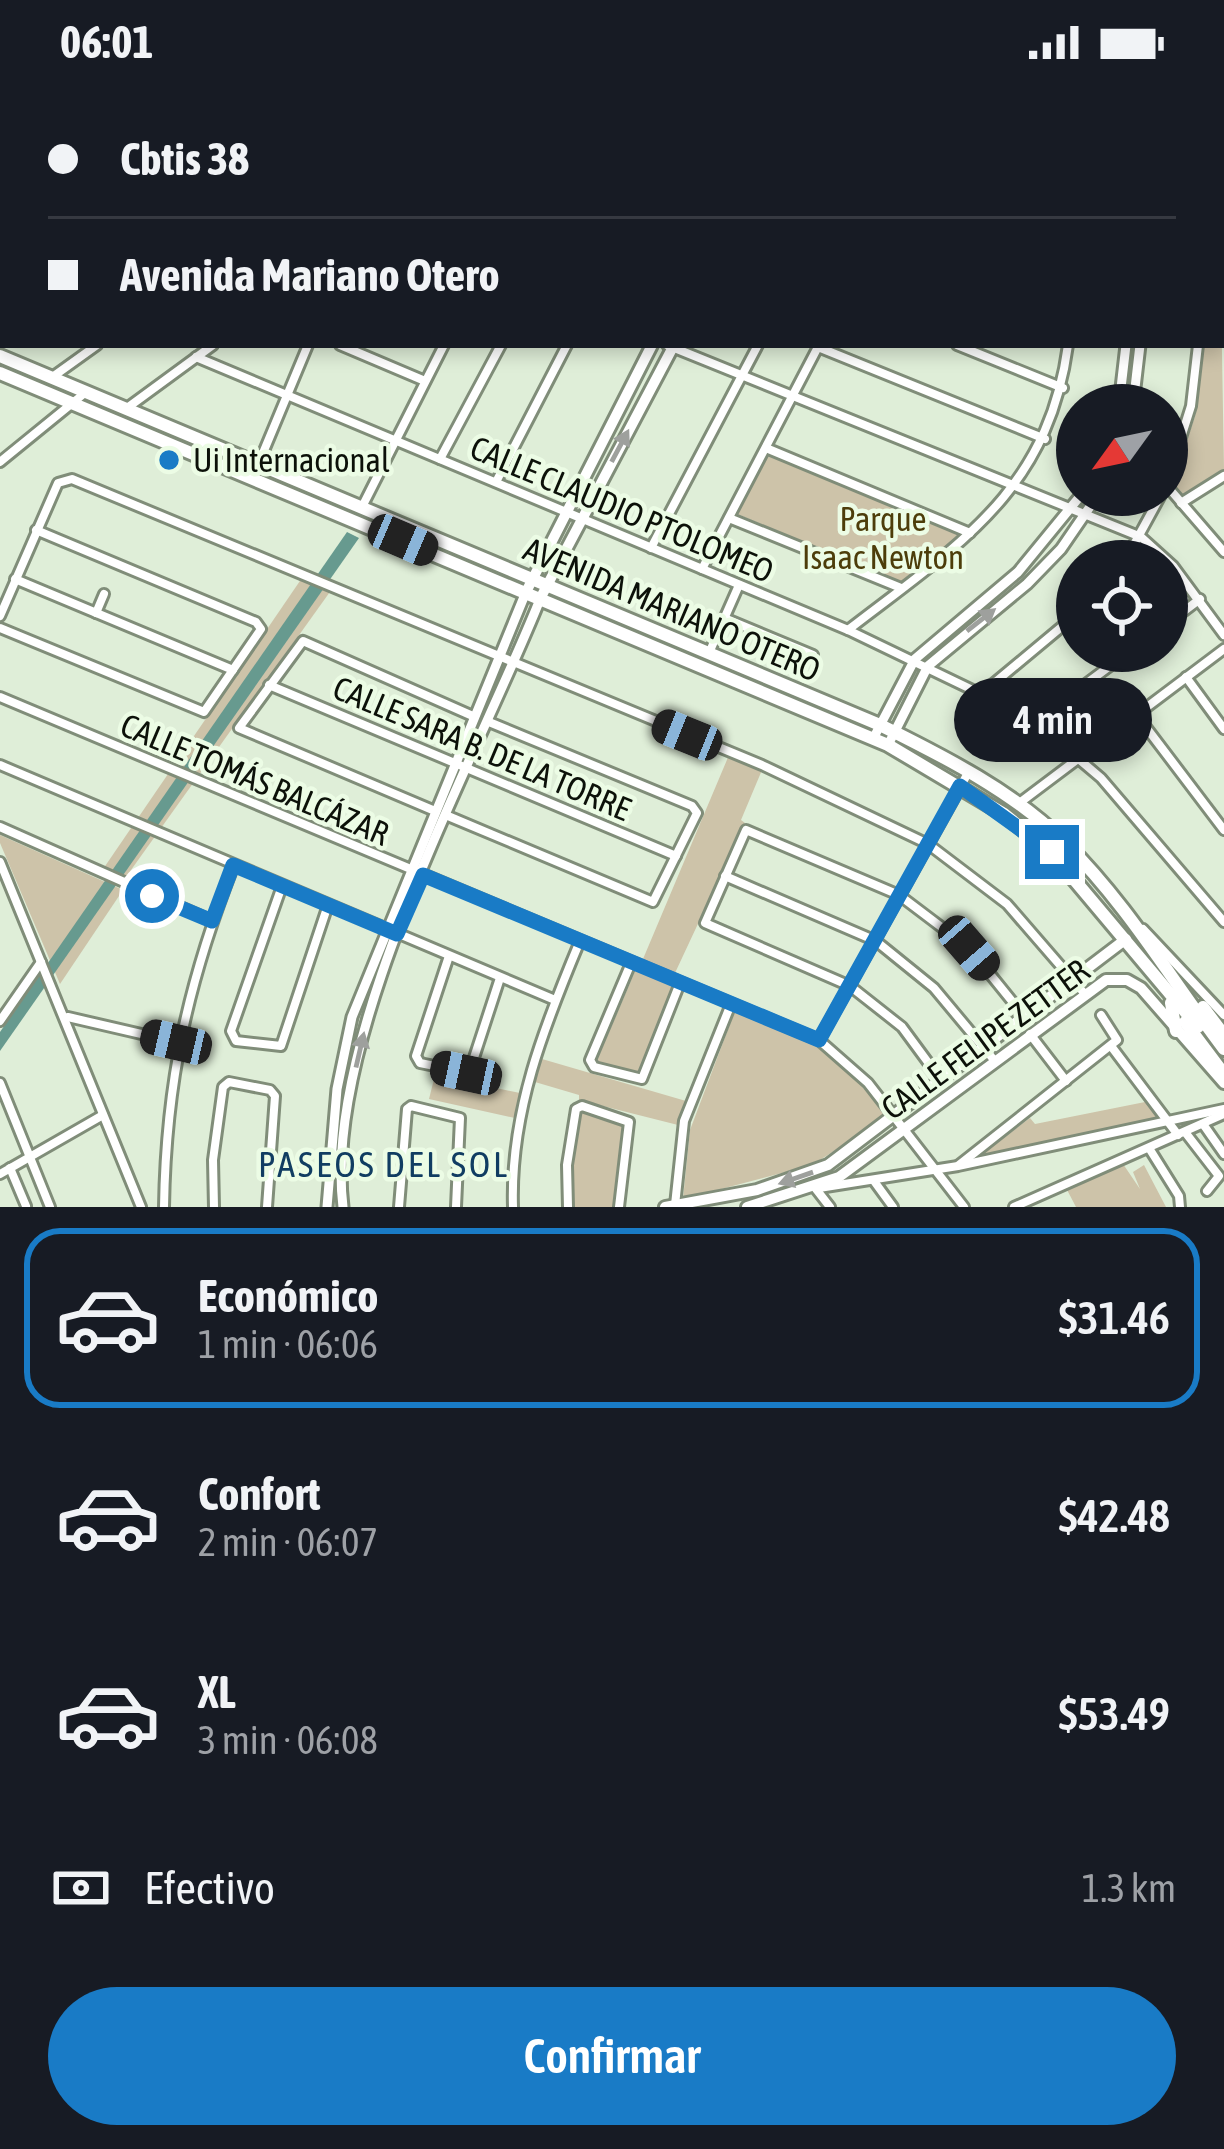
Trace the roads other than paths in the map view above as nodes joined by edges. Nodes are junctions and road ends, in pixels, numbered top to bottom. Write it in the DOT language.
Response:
graph roads {
  1 [pos="93,348"];
  2 [pos="209,348"];
  3 [pos="307,348"];
  4 [pos="347,348"];
  5 [pos="442,348"];
  6 [pos="499,348"];
  7 [pos="565,348"];
  8 [pos="650,348"];
  9 [pos="671,348"];
  10 [pos="677,348"];
  11 [pos="756,348"];
  12 [pos="818,348"];
  13 [pos="824,348"];
  14 [pos="964,348"];
  15 [pos="1069,348"];
  16 [pos="1126,348"];
  17 [pos="1140,348"];
  18 [pos="1198,348"];
  19 [pos="0,356"];
  20 [pos="196,357"];
  21 [pos="0,373"];
  22 [pos="741,375"];
  23 [pos="52,378"];
  24 [pos="425,381"];
  25 [pos="1064,384"];
  26 [pos="1121,384"];
  27 [pos="1135,384"];
  28 [pos="1056,385"];
  29 [pos="288,396"];
  30 [pos="792,396"];
  31 [pos="82,398"];
  32 [pos="1056,408"];
  33 [pos="125,409"];
  34 [pos="1188,416"];
  35 [pos="1045,439"];
  36 [pos="394,440"];
  37 [pos="766,448"];
  38 [pos="3,457"];
  39 [pos="440,459"];
  40 [pos="258,465"];
  41 [pos="1224,476"];
  42 [pos="496,482"];
  43 [pos="1016,486"];
  44 [pos="1188,498"];
  45 [pos="1056,501"];
  46 [pos="362,508"];
  47 [pos="1188,510"];
  48 [pos="565,511"];
  49 [pos="1067,516"];
  50 [pos="1085,516"];
  51 [pos="1092,516"];
  52 [pos="1151,516"];
  53 [pos="581,518"];
  54 [pos="729,518"];
  55 [pos="36,530"];
  56 [pos="970,533"];
  57 [pos="1141,537"];
  58 [pos="1139,540"];
  59 [pos="651,548"];
  60 [pos="1224,552"];
  61 [pos="702,569"];
  62 [pos="15,579"];
  63 [pos="739,584"];
  64 [pos="528,586"];
  65 [pos="902,589"];
  66 [pos="543,592"];
  67 [pos="104,594"];
  68 [pos="1200,599"];
  69 [pos="1188,608"];
  70 [pos="96,613"];
  71 [pos="0,616"];
  72 [pos="724,618"];
  73 [pos="0,628"];
  74 [pos="848,630"];
  75 [pos="1056,632"];
  76 [pos="1224,635"];
  77 [pos="1224,649"];
  78 [pos="709,653"];
  79 [pos="813,655"];
  80 [pos="499,658"];
  81 [pos="915,659"];
  82 [pos="514,664"];
  83 [pos="928,666"];
  84 [pos="233,670"];
  85 [pos="1102,672"];
  86 [pos="1186,677"];
  87 [pos="269,685"];
  88 [pos="981,694"];
  89 [pos="0,697"];
  90 [pos="1136,714"];
  91 [pos="475,717"];
  92 [pos="489,722"];
  93 [pos="1032,724"];
  94 [pos="1224,728"];
  95 [pos="877,731"];
  96 [pos="891,738"];
  97 [pos="1078,758"];
  98 [pos="455,763"];
  99 [pos="0,765"];
  100 [pos="468,768"];
  101 [pos="964,779"];
  102 [pos="1016,805"];
  103 [pos="435,811"];
  104 [pos="448,816"];
  105 [pos="0,827"];
  106 [pos="1224,830"];
  107 [pos="928,844"];
  108 [pos="676,856"];
  109 [pos="0,862"];
  110 [pos="233,865"];
  111 [pos="411,870"];
  112 [pos="423,875"];
  113 [pos="725,876"];
  114 [pos="282,886"];
  115 [pos="899,895"];
  116 [pos="328,905"];
  117 [pos="1124,912"];
  118 [pos="212,921"];
  119 [pos="1224,922"];
  120 [pos="1139,926"];
  121 [pos="385,929"];
  122 [pos="397,934"];
  123 [pos="1126,939"];
  124 [pos="876,940"];
  125 [pos="580,941"];
  126 [pos="449,956"];
  127 [pos="1140,957"];
  128 [pos="42,960"];
  129 [pos="631,963"];
  130 [pos="500,978"];
  131 [pos="1073,980"];
  132 [pos="680,983"];
  133 [pos="850,986"];
  134 [pos="1084,993"];
  135 [pos="555,1000"];
  136 [pos="731,1004"];
  137 [pos="1171,1004"];
  138 [pos="1101,1015"];
  139 [pos="1224,1015"];
  140 [pos="68,1017"];
  141 [pos="1025,1017"];
  142 [pos="0,1021"];
  143 [pos="1203,1027"];
  144 [pos="1177,1031"];
  145 [pos="1029,1033"];
  146 [pos="1224,1035"];
  147 [pos="819,1040"];
  148 [pos="176,1042"];
  149 [pos="1114,1042"];
  150 [pos="986,1048"];
  151 [pos="1224,1049"];
  152 [pos="994,1060"];
  153 [pos="1224,1061"];
  154 [pos="1208,1070"];
  155 [pos="1224,1074"];
  156 [pos="1066,1081"];
  157 [pos="942,1082"];
  158 [pos="0,1083"];
  159 [pos="1224,1084"];
  160 [pos="337,1089"];
  161 [pos="351,1091"];
  162 [pos="1224,1094"];
  163 [pos="1224,1111"];
  164 [pos="103,1115"];
  165 [pos="896,1118"];
  166 [pos="1167,1120"];
  167 [pos="1203,1124"];
  168 [pos="905,1130"];
  169 [pos="1181,1133"];
  170 [pos="1149,1148"];
  171 [pos="1224,1154"];
  172 [pos="29,1157"];
  173 [pos="958,1166"];
  174 [pos="10,1168"];
  175 [pos="936,1169"];
  176 [pos="0,1174"];
  177 [pos="874,1181"];
  178 [pos="817,1188"];
  179 [pos="1207,1191"];
  180 [pos="1027,1204"];
  181 [pos="766,1205"];
  182 [pos="670,1206"];
  183 [pos="26,1207"];
  184 [pos="50,1207"];
  185 [pos="141,1207"];
  186 [pos="164,1207"];
  187 [pos="214,1207"];
  188 [pos="267,1207"];
  189 [pos="327,1207"];
  190 [pos="343,1207"];
  191 [pos="400,1207"];
  192 [pos="456,1207"];
  193 [pos="512,1207"];
  194 [pos="568,1207"];
  195 [pos="619,1207"];
  196 [pos="747,1207"];
  197 [pos="830,1207"];
  198 [pos="893,1207"];
  199 [pos="964,1207"];
  200 [pos="1180,1207"];
  1 -- 23 [label="street"];
  2 -- 20 [label="street"];
  3 -- 29 [label="street"];
  4 -- 24 [label="street"];
  5 -- 24 [label="street"];
  6 -- 39 [label="street"];
  7 -- 42 [label="street"];
  8 -- 48 [label="main road"];
  53 -- 9 [label="main road, one-way"];
  10 -- 22 [label="street"];
  11 -- 22 [label="street"];
  12 -- 30 [label="street"];
  13 -- 35 [label="street"];
  14 -- 28 [label="street"];
  15 -- 25 [label="street"];
  16 -- 26 [label="street"];
  17 -- 27 [label="street"];
  18 -- 34 [label="street"];
  19 -- 23 [label="main road, AVENIDA MARIANO OTERO"];
  20 -- 29 [label="street, CALLE CLAUDIO PTOLOMEO"];
  20 -- 33 [label="street"];
  21 -- 31 [label="main road, AVENIDA MARIANO OTERO"];
  22 -- 30 [label="street"];
  22 -- 59 [label="street"];
  23 -- 31 [label="main road, AVENIDA MARIANO OTERO"];
  24 -- 36 [label="street"];
  29 -- 36 [label="street, CALLE CLAUDIO PTOLOMEO"];
  29 -- 40 [label="street"];
  30 -- 37 [label="street"];
  30 -- 43 [label="street"];
  31 -- 33 [label="main road, AVENIDA MARIANO OTERO"];
  31 -- 38 [label="street"];
  31 -- 64 [label="main road, AVENIDA MARIANO OTERO"];
  32 -- 35 [label="street"];
  33 -- 40 [label="main road, AVENIDA MARIANO OTERO"];
  35 -- 43 [label="street"];
  36 -- 39 [label="street, CALLE CLAUDIO PTOLOMEO"];
  36 -- 46 [label="street"];
  37 -- 54 [label="street"];
  37 -- 56 [label="street"];
  39 -- 42 [label="street, CALLE CLAUDIO PTOLOMEO"];
  40 -- 46 [label="main road, AVENIDA MARIANO OTERO"];
  41 -- 44 [label="street"];
  42 -- 48 [label="street, CALLE CLAUDIO PTOLOMEO"];
  43 -- 45 [label="street"];
  43 -- 56 [label="street"];
  46 -- 64 [label="main road, AVENIDA MARIANO OTERO"];
  47 -- 60 [label="street"];
  48 -- 53 [label="street, CALLE CLAUDIO PTOLOMEO"];
  48 -- 64 [label="main road"];
  49 -- 81 [label="street"];
  83 -- 50 [label="street, one-way"];
  51 -- 57 [label="street"];
  52 -- 57 [label="street"];
  53 -- 59 [label="street, CALLE CLAUDIO PTOLOMEO"];
  53 -- 66 [label="main road"];
  54 -- 61 [label="street"];
  54 -- 65 [label="street"];
  55 -- 62 [label="street"];
  55 -- 80 [label="street"];
  55 -- 84 [label="street"];
  56 -- 65 [label="street"];
  57 -- 58 [label="street"];
  57 -- 68 [label="street"];
  59 -- 61 [label="street, CALLE CLAUDIO PTOLOMEO"];
  61 -- 63 [label="street, CALLE CLAUDIO PTOLOMEO"];
  62 -- 70 [label="street"];
  62 -- 71 [label="street"];
  63 -- 72 [label="street"];
  63 -- 74 [label="street, CALLE CLAUDIO PTOLOMEO"];
  64 -- 66 [label="main road, AVENIDA MARIANO OTERO"];
  64 -- 80 [label="street"];
  65 -- 74 [label="street"];
  66 -- 78 [label="main road, AVENIDA MARIANO OTERO"];
  66 -- 82 [label="street"];
  66 -- 95 [label="main road, AVENIDA MARIANO OTERO"];
  67 -- 70 [label="street"];
  68 -- 69 [label="street"];
  68 -- 76 [label="street"];
  70 -- 84 [label="street"];
  72 -- 78 [label="street"];
  72 -- 79 [label="street"];
  73 -- 84 [label="street"];
  74 -- 81 [label="street, CALLE CLAUDIO PTOLOMEO"];
  75 -- 88 [label="street"];
  77 -- 86 [label="street"];
  78 -- 95 [label="main road, AVENIDA MARIANO OTERO"];
  80 -- 82 [label="street"];
  80 -- 91 [label="street"];
  81 -- 83 [label="street, CALLE CLAUDIO PTOLOMEO"];
  81 -- 95 [label="street"];
  82 -- 92 [label="street"];
  82 -- 107 [label="street"];
  83 -- 88 [label="street, CALLE CLAUDIO PTOLOMEO"];
  83 -- 96 [label="street"];
  85 -- 93 [label="street"];
  86 -- 90 [label="street"];
  86 -- 94 [label="street"];
  87 -- 91 [label="street"];
  87 -- 98 [label="street, CALLE SARA B. DE LA TORRE"];
  87 -- 103 [label="street"];
  88 -- 93 [label="street, CALLE CLAUDIO PTOLOMEO"];
  89 -- 111 [label="street, CALLE TOMÁS BALCÁZAR"];
  90 -- 97 [label="street"];
  90 -- 106 [label="street"];
  91 -- 98 [label="street"];
  92 -- 100 [label="street"];
  92 -- 108 [label="street"];
  93 -- 97 [label="street, CALLE CLAUDIO PTOLOMEO"];
  95 -- 96 [label="main road, AVENIDA MARIANO OTERO"];
  96 -- 101 [label="main road, AVENIDA MARIANO OTERO"];
  97 -- 102 [label="street"];
  97 -- 119 [label="street, CALLE CLAUDIO PTOLOMEO"];
  98 -- 100 [label="street, CALLE SARA B. DE LA TORRE"];
  98 -- 103 [label="street"];
  99 -- 110 [label="street"];
  100 -- 104 [label="street"];
  100 -- 108 [label="street, CALLE SARA B. DE LA TORRE"];
  101 -- 102 [label="main road, AVENIDA MARIANO OTERO"];
  101 -- 107 [label="street"];
  101 -- 123 [label="main road, AVENIDA MARIANO OTERO"];
  102 -- 117 [label="main road, AVENIDA MARIANO OTERO"];
  103 -- 111 [label="street"];
  104 -- 108 [label="street"];
  104 -- 112 [label="street"];
  105 -- 118 [label="street"];
  107 -- 115 [label="street"];
  107 -- 131 [label="street"];
  109 -- 128 [label="street"];
  110 -- 114 [label="street"];
  110 -- 118 [label="street"];
  111 -- 112 [label="street, CALLE TOMÁS BALCÁZAR"];
  111 -- 121 [label="street"];
  112 -- 122 [label="street"];
  112 -- 125 [label="street, CALLE TOMÁS BALCÁZAR"];
  113 -- 115 [label="street"];
  113 -- 124 [label="street"];
  113 -- 133 [label="street"];
  114 -- 116 [label="street"];
  114 -- 116 [label="street"];
  115 -- 124 [label="street"];
  115 -- 141 [label="street"];
  116 -- 121 [label="street"];
  117 -- 120 [label="main road"];
  117 -- 143 [label="main road, AVENIDA MARIANO OTERO"];
  118 -- 148 [label="street"];
  120 -- 139 [label="street"];
  120 -- 146 [label="main road"];
  121 -- 122 [label="street"];
  121 -- 160 [label="street"];
  122 -- 126 [label="street"];
  161 -- 122 [label="street, one-way"];
  123 -- 127 [label="main road, AVENIDA MARIANO OTERO"];
  123 -- 131 [label="main road, CALLE FELIPE ZETTER"];
  124 -- 133 [label="street"];
  124 -- 150 [label="street"];
  125 -- 129 [label="street, CALLE TOMÁS BALCÁZAR"];
  125 -- 135 [label="street"];
  126 -- 130 [label="street"];
  126 -- 130 [label="street"];
  127 -- 137 [label="main road"];
  127 -- 143 [label="main road, AVENIDA MARIANO OTERO"];
  128 -- 140 [label="street"];
  128 -- 142 [label="street"];
  129 -- 132 [label="street, CALLE TOMÁS BALCÁZAR"];
  129 -- 132 [label="street"];
  130 -- 135 [label="street"];
  131 -- 134 [label="street"];
  131 -- 141 [label="main road, CALLE FELIPE ZETTER"];
  132 -- 136 [label="street, CALLE TOMÁS BALCÁZAR"];
  133 -- 147 [label="street"];
  133 -- 157 [label="street"];
  134 -- 144 [label="main road, CALLE FELIPE ZETTER"];
  134 -- 145 [label="main road, CALLE FELIPE ZETTER"];
  135 -- 193 [label="street"];
  136 -- 147 [label="street, CALLE TOMÁS BALCÁZAR"];
  136 -- 182 [label="street"];
  137 -- 144 [label="main road"];
  137 -- 155 [label="main road"];
  138 -- 149 [label="street"];
  140 -- 148 [label="street"];
  140 -- 164 [label="street"];
  141 -- 150 [label="main road, CALLE FELIPE ZETTER"];
  143 -- 151 [label="main road, AVENIDA MARIANO OTERO"];
  143 -- 153 [label="main road, AVENIDA MARIANO OTERO"];
  144 -- 154 [label="main road, CALLE FELIPE ZETTER"];
  145 -- 152 [label="main road, CALLE FELIPE ZETTER"];
  145 -- 156 [label="street"];
  147 -- 165 [label="street, CALLE TOMÁS BALCÁZAR"];
  148 -- 186 [label="street"];
  149 -- 156 [label="street"];
  149 -- 166 [label="street"];
  150 -- 152 [label="street"];
  150 -- 157 [label="main road, CALLE FELIPE ZETTER"];
  152 -- 168 [label="main road, CALLE FELIPE ZETTER"];
  154 -- 159 [label="main road, CALLE FELIPE ZETTER"];
  154 -- 162 [label="main road"];
  156 -- 173 [label="street"];
  157 -- 165 [label="main road, CALLE FELIPE ZETTER"];
  158 -- 172 [label="street"];
  160 -- 161 [label="street"];
  160 -- 189 [label="street"];
  161 -- 190 [label="street"];
  163 -- 166 [label="street"];
  163 -- 167 [label="street"];
  164 -- 172 [label="street"];
  164 -- 185 [label="street"];
  165 -- 168 [label="street, CALLE TOMÁS BALCÁZAR"];
  165 -- 182 [label="main road, CALLE FELIPE ZETTER, one-way"];
  166 -- 169 [label="street"];
  166 -- 173 [label="street"];
  167 -- 169 [label="street"];
  167 -- 171 [label="street"];
  168 -- 175 [label="street, CALLE TOMÁS BALCÁZAR"];
  168 -- 178 [label="main road, CALLE FELIPE ZETTER"];
  169 -- 170 [label="street"];
  169 -- 179 [label="street"];
  170 -- 180 [label="street"];
  170 -- 200 [label="street"];
  172 -- 174 [label="street"];
  172 -- 184 [label="street"];
  173 -- 175 [label="street"];
  174 -- 176 [label="street"];
  174 -- 183 [label="street"];
  175 -- 177 [label="street"];
  175 -- 199 [label="street, CALLE TOMÁS BALCÁZAR"];
  177 -- 178 [label="street"];
  177 -- 198 [label="street"];
  178 -- 181 [label="main road, CALLE FELIPE ZETTER"];
  178 -- 197 [label="street"];
  181 -- 196 [label="main road, CALLE FELIPE ZETTER"];
  187 -- 188 [label="street"];
  191 -- 192 [label="street"];
  194 -- 195 [label="street"];
}
